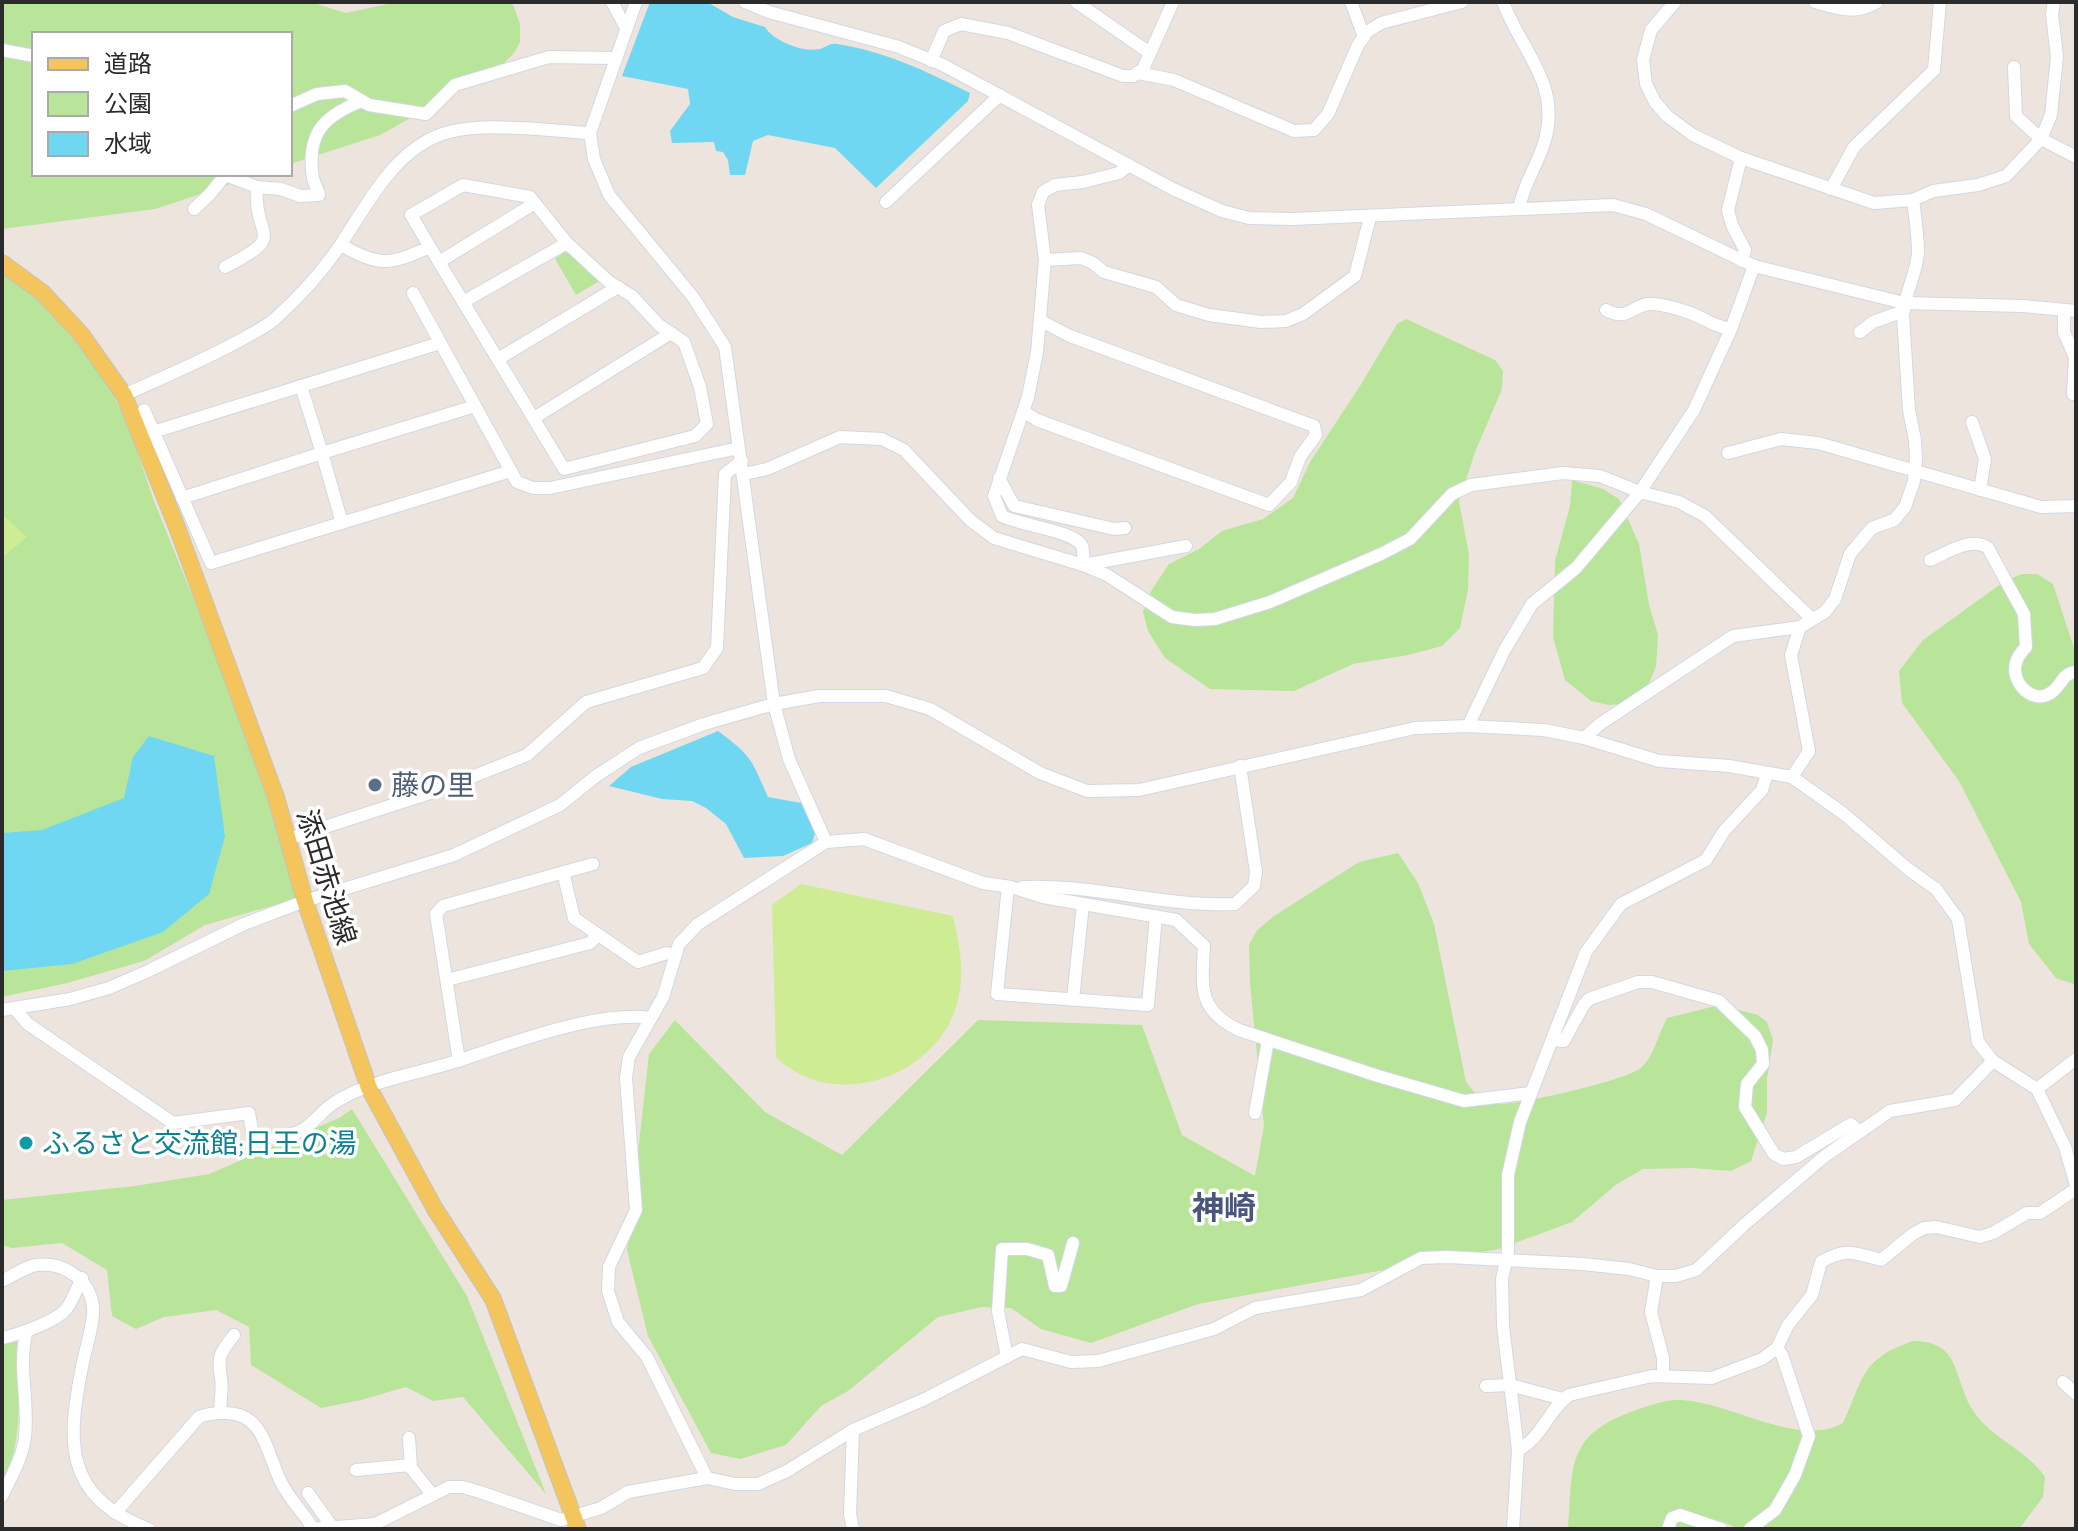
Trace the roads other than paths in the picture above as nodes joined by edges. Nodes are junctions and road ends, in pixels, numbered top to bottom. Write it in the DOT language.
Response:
graph roads {
  1 [pos="612,2"];
  2 [pos="636,2"];
  3 [pos="745,2"];
  4 [pos="1076,2"];
  5 [pos="1173,2"];
  6 [pos="1351,2"];
  7 [pos="1406,2"];
  8 [pos="1462,2"];
  9 [pos="1503,2"];
  10 [pos="1675,2"];
  11 [pos="1815,2"];
  12 [pos="1877,2"];
  13 [pos="1940,2"];
  14 [pos="2054,2"];
  15 [pos="1414,14"];
  16 [pos="626,28"];
  17 [pos="1364,37"];
  18 [pos="2,50"];
  19 [pos="1150,53"];
  20 [pos="32,56"];
  21 [pos="615,58"];
  22 [pos="931,61"];
  23 [pos="2014,67"];
  24 [pos="1138,73"];
  25 [pos="1000,95"];
  26 [pos="362,101"];
  27 [pos="292,105"];
  28 [pos="590,133"];
  29 [pos="2041,139"];
  30 [pos="2076,157"];
  31 [pos="1741,158"];
  32 [pos="1129,165"];
  33 [pos="225,176"];
  34 [pos="229,176"];
  35 [pos="257,187"];
  36 [pos="1831,189"];
  37 [pos="1913,200"];
  38 [pos="886,202"];
  39 [pos="535,203"];
  40 [pos="194,209"];
  41 [pos="1519,209"];
  42 [pos="1370,217"];
  43 [pos="567,243"];
  44 [pos="341,245"];
  45 [pos="430,247"];
  46 [pos="1045,260"];
  47 [pos="439,262"];
  48 [pos="2,263"];
  49 [pos="1748,263"];
  50 [pos="225,267"];
  51 [pos="618,287"];
  52 [pos="413,293"];
  53 [pos="463,302"];
  54 [pos="1904,307"];
  55 [pos="1606,310"];
  56 [pos="2070,310"];
  57 [pos="1041,321"];
  58 [pos="1731,329"];
  59 [pos="1860,332"];
  60 [pos="671,333"];
  61 [pos="440,343"];
  62 [pos="498,359"];
  63 [pos="301,386"];
  64 [pos="2073,394"];
  65 [pos="124,395"];
  66 [pos="475,406"];
  67 [pos="144,410"];
  68 [pos="1023,411"];
  69 [pos="534,418"];
  70 [pos="1972,422"];
  71 [pos="153,432"];
  72 [pos="739,448"];
  73 [pos="322,453"];
  74 [pos="1728,453"];
  75 [pos="621,454"];
  76 [pos="743,467"];
  77 [pos="511,471"];
  78 [pos="1915,471"];
  79 [pos="626,472"];
  80 [pos="165,477"];
  81 [pos="999,478"];
  82 [pos="1980,490"];
  83 [pos="1640,492"];
  84 [pos="182,498"];
  85 [pos="2076,506"];
  86 [pos="342,523"];
  87 [pos="1125,528"];
  88 [pos="1186,546"];
  89 [pos="1930,560"];
  90 [pos="1083,565"];
  91 [pos="1811,618"];
  92 [pos="1800,627"];
  93 [pos="2076,672"];
  94 [pos="774,704"];
  95 [pos="1468,726"];
  96 [pos="1584,738"];
  97 [pos="1240,766"];
  98 [pos="1767,773"];
  99 [pos="1792,777"];
  100 [pos="288,839"];
  101 [pos="826,842"];
  102 [pos="593,864"];
  103 [pos="563,872"];
  104 [pos="1010,887"];
  105 [pos="305,901"];
  106 [pos="1083,904"];
  107 [pos="1156,916"];
  108 [pos="598,935"];
  109 [pos="675,955"];
  110 [pos="447,980"];
  111 [pos="1073,999"];
  112 [pos="8,1009"];
  113 [pos="651,1018"];
  114 [pos="1268,1040"];
  115 [pos="1554,1040"];
  116 [pos="2076,1059"];
  117 [pos="459,1061"];
  118 [pos="1993,1061"];
  119 [pos="369,1088"];
  120 [pos="2037,1089"];
  121 [pos="1531,1093"];
  122 [pos="1255,1113"];
  123 [pos="1859,1132"];
  124 [pos="2076,1187"];
  125 [pos="1073,1243"];
  126 [pos="1505,1261"];
  127 [pos="1657,1276"];
  128 [pos="82,1278"];
  129 [pos="2,1281"];
  130 [pos="26,1334"];
  131 [pos="234,1335"];
  132 [pos="2,1338"];
  133 [pos="1777,1348"];
  134 [pos="1007,1357"];
  135 [pos="1663,1375"];
  136 [pos="2063,1382"];
  137 [pos="1510,1385"];
  138 [pos="1486,1386"];
  139 [pos="2076,1394"];
  140 [pos="1563,1399"];
  141 [pos="220,1413"];
  142 [pos="853,1430"];
  143 [pos="409,1438"];
  144 [pos="1518,1450"];
  145 [pos="410,1465"];
  146 [pos="356,1470"];
  147 [pos="707,1478"];
  148 [pos="308,1493"];
  149 [pos="432,1494"];
  150 [pos="2,1496"];
  151 [pos="115,1513"];
  152 [pos="576,1523"];
  153 [pos="311,1528"];
  154 [pos="333,1528"];
  155 [pos="149,1529"];
  156 [pos="853,1529"];
  157 [pos="1513,1529"];
  158 [pos="1668,1529"];
  159 [pos="1721,1529"];
  160 [pos="1750,1529"];
  1 -- 16 [label="street"];
  2 -- 16 [label="street"];
  3 -- 22 [label="street"];
  4 -- 19 [label="street"];
  5 -- 19 [label="street"];
  6 -- 17 [label="street"];
  7 -- 15 [label="street"];
  8 -- 15 [label="street"];
  9 -- 41 [label="street"];
  10 -- 31 [label="street"];
  11 -- 12 [label="street"];
  13 -- 36 [label="street"];
  14 -- 29 [label="street"];
  15 -- 17 [label="street"];
  16 -- 21 [label="street"];
  17 -- 24 [label="street"];
  18 -- 20 [label="street"];
  19 -- 24 [label="street"];
  21 -- 26 [label="street"];
  21 -- 28 [label="street"];
  22 -- 24 [label="street"];
  22 -- 25 [label="street"];
  23 -- 29 [label="street"];
  25 -- 32 [label="street"];
  25 -- 38 [label="street"];
  26 -- 27 [label="street"];
  26 -- 35 [label="street"];
  28 -- 44 [label="street"];
  28 -- 72 [label="street"];
  29 -- 30 [label="street"];
  29 -- 37 [label="street"];
  31 -- 36 [label="street"];
  31 -- 49 [label="street"];
  32 -- 42 [label="street"];
  32 -- 46 [label="street"];
  33 -- 40 [label="street"];
  34 -- 35 [label="street"];
  35 -- 50 [label="street"];
  36 -- 37 [label="street"];
  37 -- 54 [label="street"];
  39 -- 43 [label="street"];
  39 -- 45 [label="street"];
  39 -- 47 [label="street"];
  41 -- 42 [label="street"];
  41 -- 49 [label="street"];
  42 -- 46 [label="street"];
  43 -- 51 [label="street"];
  43 -- 53 [label="street"];
  44 -- 45 [label="street"];
  44 -- 65 [label="street"];
  45 -- 47 [label="street"];
  46 -- 57 [label="street"];
  47 -- 53 [label="street"];
  48 -- 65 [label="main road, 添田赤池線"];
  49 -- 54 [label="street"];
  49 -- 58 [label="street"];
  51 -- 60 [label="street"];
  51 -- 62 [label="street"];
  52 -- 61 [label="street"];
  53 -- 62 [label="street"];
  54 -- 56 [label="street"];
  54 -- 59 [label="street"];
  54 -- 78 [label="street"];
  55 -- 58 [label="street"];
  56 -- 64 [label="street"];
  57 -- 68 [label="street"];
  57 -- 68 [label="street"];
  58 -- 83 [label="street"];
  60 -- 69 [label="street"];
  60 -- 75 [label="street"];
  61 -- 63 [label="street"];
  61 -- 66 [label="street"];
  62 -- 69 [label="street"];
  63 -- 71 [label="street"];
  63 -- 73 [label="street"];
  65 -- 80 [label="main road, 添田赤池線"];
  66 -- 73 [label="street"];
  66 -- 77 [label="street"];
  67 -- 71 [label="street"];
  68 -- 81 [label="street"];
  69 -- 75 [label="street"];
  70 -- 82 [label="street"];
  71 -- 80 [label="street"];
  72 -- 76 [label="street"];
  72 -- 79 [label="street"];
  73 -- 84 [label="street"];
  73 -- 86 [label="street"];
  74 -- 78 [label="street"];
  75 -- 79 [label="street"];
  76 -- 90 [label="street"];
  76 -- 94 [label="street"];
  76 -- 100 [label="street"];
  77 -- 79 [label="street"];
  77 -- 86 [label="street"];
  78 -- 82 [label="street"];
  78 -- 91 [label="street"];
  80 -- 84 [label="street"];
  80 -- 100 [label="main road, 添田赤池線"];
  81 -- 87 [label="street"];
  81 -- 90 [label="street"];
  82 -- 85 [label="street"];
  83 -- 90 [label="street"];
  83 -- 91 [label="street"];
  83 -- 95 [label="street"];
  84 -- 86 [label="street"];
  88 -- 90 [label="street"];
  89 -- 93 [label="street"];
  91 -- 92 [label="street"];
  92 -- 96 [label="street"];
  92 -- 99 [label="street"];
  94 -- 97 [label="street"];
  94 -- 101 [label="street"];
  94 -- 105 [label="street"];
  95 -- 96 [label="street"];
  95 -- 97 [label="street"];
  96 -- 98 [label="street"];
  97 -- 104 [label="street"];
  98 -- 99 [label="street"];
  98 -- 115 [label="street"];
  99 -- 118 [label="street"];
  100 -- 105 [label="main road, 添田赤池線"];
  101 -- 104 [label="street"];
  101 -- 109 [label="street"];
  102 -- 103 [label="street"];
  103 -- 108 [label="street"];
  103 -- 110 [label="street"];
  104 -- 106 [label="street"];
  104 -- 111 [label="street"];
  105 -- 112 [label="street"];
  105 -- 119 [label="main road, 添田赤池線"];
  106 -- 107 [label="street"];
  106 -- 111 [label="street"];
  107 -- 111 [label="street"];
  107 -- 114 [label="street"];
  108 -- 109 [label="street"];
  108 -- 110 [label="street"];
  109 -- 113 [label="street"];
  110 -- 117 [label="street"];
  112 -- 119 [label="street"];
  113 -- 117 [label="street"];
  113 -- 147 [label="street"];
  114 -- 121 [label="street"];
  114 -- 122 [label="street"];
  115 -- 121 [label="street"];
  115 -- 123 [label="street"];
  116 -- 120 [label="street"];
  117 -- 119 [label="street"];
  118 -- 120 [label="street"];
  118 -- 123 [label="street"];
  119 -- 152 [label="main road, 添田赤池線"];
  120 -- 124 [label="street"];
  121 -- 126 [label="street"];
  123 -- 127 [label="street"];
  124 -- 133 [label="street"];
  125 -- 134 [label="street"];
  126 -- 127 [label="street"];
  126 -- 134 [label="street"];
  126 -- 137 [label="street"];
  127 -- 135 [label="street"];
  128 -- 129 [label="street"];
  128 -- 130 [label="street"];
  128 -- 151 [label="street"];
  130 -- 132 [label="street"];
  130 -- 150 [label="street"];
  131 -- 141 [label="street"];
  133 -- 135 [label="street"];
  133 -- 160 [label="street"];
  134 -- 142 [label="street"];
  135 -- 140 [label="street"];
  136 -- 139 [label="street"];
  137 -- 138 [label="street"];
  137 -- 140 [label="street"];
  137 -- 144 [label="street"];
  140 -- 144 [label="street"];
  141 -- 151 [label="street"];
  141 -- 153 [label="street"];
  142 -- 147 [label="street"];
  142 -- 156 [label="street"];
  143 -- 145 [label="street"];
  144 -- 157 [label="street"];
  145 -- 146 [label="street"];
  145 -- 149 [label="street"];
  147 -- 152 [label="street"];
  148 -- 154 [label="street"];
  149 -- 152 [label="street"];
  149 -- 154 [label="street"];
  151 -- 155 [label="street"];
  153 -- 154 [label="street"];
  158 -- 159 [label="street"];
}
